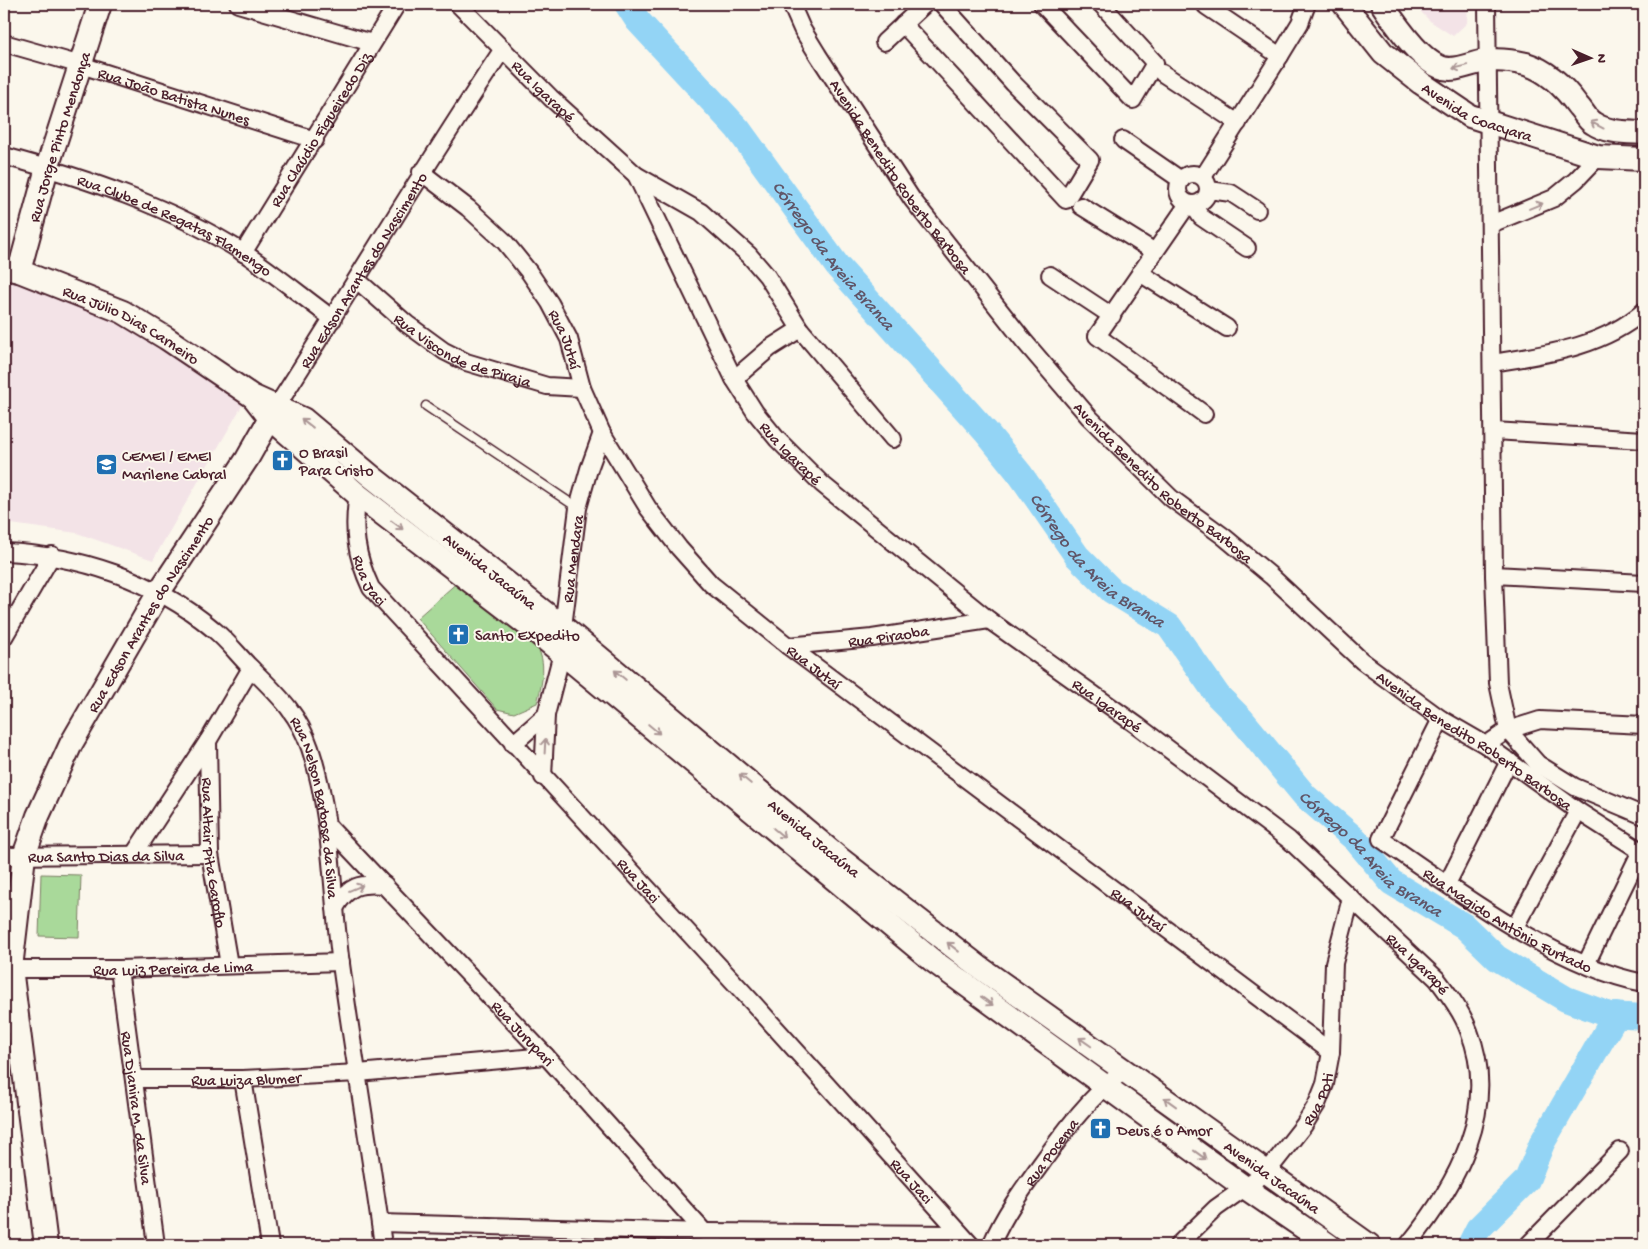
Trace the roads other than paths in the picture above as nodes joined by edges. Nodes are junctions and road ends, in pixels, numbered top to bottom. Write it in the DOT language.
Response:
graph roads {
  1 [pos="100,4"];
  2 [pos="238,4"];
  3 [pos="397,4"];
  4 [pos="458,4"];
  5 [pos="791,4"];
  6 [pos="925,4"];
  7 [pos="942,4"];
  8 [pos="1042,4"];
  9 [pos="1101,4"];
  10 [pos="1307,4"];
  11 [pos="1344,4"];
  12 [pos="1382,4"];
  13 [pos="1487,4"];
  14 [pos="1206,6"];
  15 [pos="903,24"];
  16 [pos="1402,33"];
  17 [pos="884,42"];
  18 [pos="372,43"];
  19 [pos="4,44"];
  20 [pos="503,48"];
  21 [pos="1383,53"];
  22 [pos="1280,56"];
  23 [pos="1487,61"];
  24 [pos="81,65"];
  25 [pos="1162,73"];
  26 [pos="1490,122"];
  27 [pos="1238,123"];
  28 [pos="1644,133"];
  29 [pos="314,140"];
  30 [pos="1122,140"];
  31 [pos="4,156"];
  32 [pos="1598,157"];
  33 [pos="1644,159"];
  34 [pos="48,168"];
  35 [pos="421,172"];
  36 [pos="636,175"];
  37 [pos="1181,180"];
  38 [pos="1206,183"];
  39 [pos="1191,204"];
  40 [pos="1081,206"];
  41 [pos="1257,210"];
  42 [pos="1491,224"];
  43 [pos="1247,248"];
  44 [pos="1155,252"];
  45 [pos="243,253"];
  46 [pos="11,270"];
  47 [pos="1140,273"];
  48 [pos="1050,275"];
  49 [pos="357,280"];
  50 [pos="1644,311"];
  51 [pos="1112,316"];
  52 [pos="332,319"];
  53 [pos="1227,328"];
  54 [pos="800,329"];
  55 [pos="1492,363"];
  56 [pos="734,379"];
  57 [pos="582,388"];
  58 [pos="426,406"];
  59 [pos="273,411"];
  60 [pos="1204,414"];
  61 [pos="1492,430"];
  62 [pos="602,433"];
  63 [pos="893,439"];
  64 [pos="1644,440"];
  65 [pos="358,495"];
  66 [pos="578,508"];
  67 [pos="4,552"];
  68 [pos="52,555"];
  69 [pos="1494,575"];
  70 [pos="1644,583"];
  71 [pos="159,592"];
  72 [pos="989,620"];
  73 [pos="563,627"];
  74 [pos="4,637"];
  75 [pos="788,646"];
  76 [pos="562,654"];
  77 [pos="251,668"];
  78 [pos="546,715"];
  79 [pos="1442,719"];
  80 [pos="1644,725"];
  81 [pos="1508,730"];
  82 [pos="208,742"];
  83 [pos="513,744"];
  84 [pos="1486,746"];
  85 [pos="1509,761"];
  86 [pos="543,777"];
  87 [pos="1578,811"];
  88 [pos="1644,816"];
  89 [pos="327,825"];
  90 [pos="1643,852"];
  91 [pos="134,854"];
  92 [pos="210,854"];
  93 [pos="14,856"];
  94 [pos="1446,884"];
  95 [pos="385,886"];
  96 [pos="1351,898"];
  97 [pos="335,908"];
  98 [pos="1515,927"];
  99 [pos="341,962"];
  100 [pos="229,964"];
  101 [pos="1586,964"];
  102 [pos="7,969"];
  103 [pos="119,969"];
  104 [pos="1644,983"];
  105 [pos="1331,1052"];
  106 [pos="546,1056"];
  107 [pos="1125,1070"];
  108 [pos="358,1074"];
  109 [pos="134,1079"];
  110 [pos="243,1079"];
  111 [pos="1104,1086"];
  112 [pos="1620,1151"];
  113 [pos="1267,1172"];
  114 [pos="1244,1187"];
  115 [pos="380,1223"];
  116 [pos="704,1232"];
  117 [pos="965,1240"];
  118 [pos="46,1245"];
  119 [pos="156,1245"];
  120 [pos="270,1245"];
  121 [pos="383,1245"];
  122 [pos="716,1245"];
  123 [pos="991,1245"];
  124 [pos="1178,1245"];
  125 [pos="1329,1245"];
  126 [pos="1369,1245"];
  127 [pos="1408,1245"];
  128 [pos="1528,1245"];
  1 -- 24 [label="street, Rua Jorge Pinto Mendonça"];
  2 -- 18 [label="street"];
  3 -- 18 [label="street, Rua Claúdio Figueiredo Diz"];
  4 -- 20 [label="street, Rua Igarapé"];
  5 -- 79 [label="street, Avenida Benedito Roberto Barbosa"];
  6 -- 15 [label="street"];
  7 -- 15 [label="street"];
  8 -- 9 [label="street"];
  10 -- 22 [label="street"];
  11 -- 21 [label="street, Avenida Coacyara"];
  12 -- 16 [label="street, Avenida Coacyara"];
  13 -- 23 [label="street, Avenida Benedito Roberto Barbosa"];
  14 -- 22 [label="street"];
  15 -- 17 [label="street"];
  16 -- 21 [label="street"];
  23 -- 16 [label="street, Avenida Coacyara, one-way"];
  18 -- 29 [label="street, Rua Claúdio Figueiredo Diz"];
  19 -- 24 [label="street, Rua João Batista Nunes"];
  20 -- 35 [label="street, Rua Edson Arantes do Nascimento"];
  20 -- 36 [label="street, Rua Igarapé"];
  21 -- 26 [label="street, Avenida Coacyara"];
  22 -- 27 [label="street"];
  23 -- 26 [label="street, Avenida Benedito Roberto Barbosa"];
  28 -- 23 [label="street, Avenida Coacyara, one-way"];
  24 -- 29 [label="street, Rua João Batista Nunes"];
  24 -- 34 [label="street, Rua Jorge Pinto Mendonça"];
  25 -- 27 [label="street"];
  26 -- 32 [label="street, Avenida Coacyara"];
  26 -- 42 [label="street, Avenida Benedito Roberto Barbosa"];
  27 -- 38 [label="street"];
  29 -- 45 [label="street, Rua Claúdio Figueiredo Diz"];
  30 -- 37 [label="street"];
  31 -- 34 [label="street, Rua Clube de Regatas Flamengo"];
  32 -- 33 [label="street, Avenida Coacyara"];
  42 -- 32 [label="street, one-way"];
  34 -- 45 [label="street, Rua Clube de Regatas Flamengo"];
  34 -- 46 [label="street, Rua Jorge Pinto Mendonça"];
  35 -- 49 [label="street, Rua Edson Arantes do Nascimento"];
  35 -- 57 [label="street, Rua Jutaí"];
  36 -- 54 [label="street, Rua Igarapé"];
  36 -- 56 [label="street, Rua Igarapé"];
  37 -- 38 [label="street"];
  37 -- 39 [label="street"];
  38 -- 39 [label="street"];
  38 -- 41 [label="street"];
  39 -- 43 [label="street"];
  39 -- 44 [label="street"];
  40 -- 44 [label="street"];
  42 -- 55 [label="street, Avenida Benedito Roberto Barbosa"];
  44 -- 47 [label="street"];
  45 -- 52 [label="street, Rua Clube de Regatas Flamengo"];
  46 -- 59 [label="street, Rua Jülio Dias Carneiro"];
  47 -- 51 [label="street"];
  47 -- 53 [label="street"];
  48 -- 51 [label="street"];
  49 -- 52 [label="street, Rua Edson Arantes do Nascimento"];
  49 -- 57 [label="street, Rua Visconde de Piraja"];
  50 -- 55 [label="street"];
  51 -- 60 [label="street"];
  52 -- 59 [label="street, Rua Edson Arantes do Nascimento"];
  54 -- 56 [label="street"];
  54 -- 63 [label="street, Rua Igarapé"];
  55 -- 61 [label="street, Avenida Benedito Roberto Barbosa"];
  56 -- 72 [label="street, Rua Igarapé"];
  57 -- 62 [label="street, Rua Jutaí"];
  58 -- 66 [label="lane"];
  59 -- 65 [label="street, Avenida Jacaúna"];
  59 -- 71 [label="street, Rua Edson Arantes do Nascimento"];
  73 -- 59 [label="street, Avenida Jacaúna, one-way"];
  61 -- 64 [label="street"];
  61 -- 69 [label="street, Avenida Benedito Roberto Barbosa"];
  62 -- 66 [label="street, Rua Mendara"];
  62 -- 75 [label="street, Rua Jutaí"];
  65 -- 76 [label="street, Avenida Jacaúna, one-way"];
  65 -- 83 [label="street, Rua Jaci"];
  66 -- 73 [label="street, Rua Mendara"];
  67 -- 68 [label="street, Rua Nelson Barbosa da Silva"];
  68 -- 71 [label="street, Rua Nelson Barbosa da Silva"];
  68 -- 74 [label="street"];
  69 -- 70 [label="street"];
  69 -- 81 [label="street, Avenida Benedito Roberto Barbosa"];
  71 -- 77 [label="street, Rua Nelson Barbosa da Silva"];
  71 -- 93 [label="street, Rua Edson Arantes do Nascimento"];
  72 -- 75 [label="street, Rua Piraoba"];
  72 -- 96 [label="street, Rua Igarapé"];
  73 -- 76 [label="street, Rua Mendara"];
  107 -- 73 [label="street, Avenida Jacaúna, one-way"];
  75 -- 105 [label="street, Rua Jutaí"];
  76 -- 78 [label="street, Rua Mendara"];
  76 -- 111 [label="street, Avenida Jacaúna, one-way"];
  77 -- 82 [label="street"];
  77 -- 89 [label="street, Rua Nelson Barbosa da Silva"];
  78 -- 83 [label="street"];
  86 -- 78 [label="street, Rua Mendara, one-way"];
  79 -- 84 [label="street, Avenida Benedito Roberto Barbosa"];
  79 -- 94 [label="street, Rua Magido Antônio Furtado"];
  80 -- 81 [label="street"];
  81 -- 84 [label="street"];
  81 -- 88 [label="street, Avenida Benedito Roberto Barbosa"];
  82 -- 91 [label="street"];
  82 -- 92 [label="street, Rua Altair Pita Garoflo"];
  83 -- 86 [label="street, Rua Jaci"];
  84 -- 85 [label="street, Avenida Benedito Roberto Barbosa"];
  85 -- 87 [label="street, Avenida Benedito Roberto Barbosa"];
  85 -- 94 [label="street"];
  86 -- 117 [label="street, Rua Jaci"];
  87 -- 90 [label="street, Avenida Benedito Roberto Barbosa"];
  87 -- 98 [label="street"];
  89 -- 95 [label="street, Rua Jurupari"];
  89 -- 97 [label="street, Rua Nelson Barbosa da Silva"];
  90 -- 101 [label="street"];
  91 -- 92 [label="street, Rua Santo Dias da Silva"];
  91 -- 93 [label="street, Rua Santo Dias da Silva"];
  92 -- 100 [label="street, Rua Altair Pita Garoflo"];
  93 -- 102 [label="street, Rua Edson Arantes do Nascimento"];
  94 -- 98 [label="street, Rua Magido Antônio Furtado"];
  97 -- 95 [label="street, one-way"];
  95 -- 106 [label="street, Rua Jurupari"];
  96 -- 105 [label="street, Rua Poti"];
  96 -- 127 [label="street, Rua Igarapé"];
  97 -- 99 [label="street, Rua Nelson Barbosa da Silva"];
  98 -- 101 [label="street, Rua Magido Antônio Furtado"];
  99 -- 100 [label="street, Rua Luiz Pereira de Lima"];
  99 -- 108 [label="street, Rua Nelson Barbosa da Silva"];
  100 -- 103 [label="street, Rua Luiz Pereira de Lima"];
  101 -- 104 [label="street, Rua Magido Antônio Furtado"];
  102 -- 103 [label="street, Rua Luiz Pereira de Lima"];
  102 -- 118 [label="street, Rua Edson Arantes do Nascimento"];
  103 -- 109 [label="street, Rua Djanira M. da Silva"];
  105 -- 113 [label="street, Rua Poti"];
  106 -- 108 [label="street, Rua Luiza Blumer"];
  106 -- 116 [label="street, Rua Jurupari"];
  107 -- 111 [label="street, Rua Pocema"];
  113 -- 107 [label="street, Avenida Jacaúna, one-way"];
  108 -- 110 [label="street, Rua Luiza Blumer"];
  108 -- 115 [label="street, Rua Nelson Barbosa da Silva"];
  109 -- 110 [label="street, Rua Luiza Blumer"];
  109 -- 119 [label="street, Rua Djanira M. da Silva"];
  110 -- 120 [label="street"];
  111 -- 114 [label="street, Avenida Jacaúna, one-way"];
  111 -- 123 [label="street, Rua Pocema"];
  112 -- 128 [label="street"];
  113 -- 114 [label="street, Rua Poti"];
  113 -- 126 [label="street, Avenida Jacaúna"];
  114 -- 124 [label="street, Rua Poti"];
  114 -- 125 [label="street, Avenida Jacaúna"];
  115 -- 116 [label="street"];
  115 -- 121 [label="street, Rua Nelson Barbosa da Silva"];
  116 -- 117 [label="street"];
  116 -- 122 [label="street, Rua Jurupari"];
}
